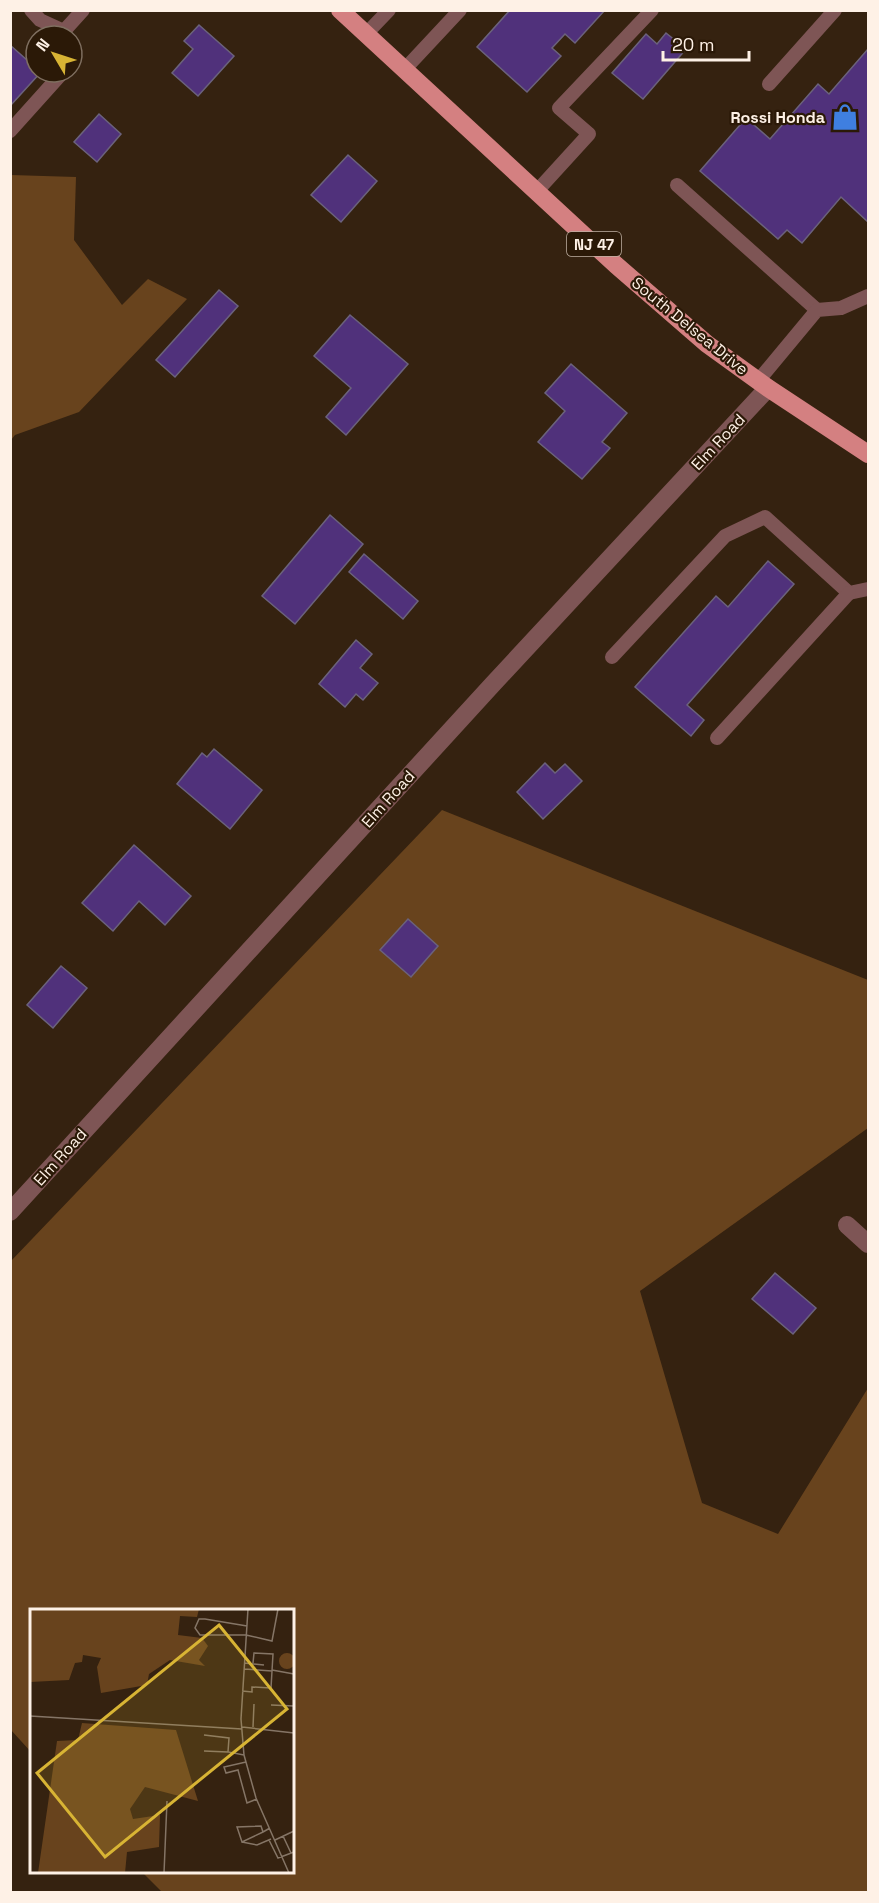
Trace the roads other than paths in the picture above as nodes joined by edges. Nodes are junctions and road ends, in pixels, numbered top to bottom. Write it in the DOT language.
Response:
graph roads {
  1 [pos="31,10"];
  2 [pos="83,10"];
  3 [pos="340,10"];
  4 [pos="389,10"];
  5 [pos="460,10"];
  6 [pos="652,10"];
  7 [pos="835,10"];
  8 [pos="47,24"];
  9 [pos="72,24"];
  10 [pos="366,34"];
  11 [pos="404,70"];
  12 [pos="52,84"];
  13 [pos="769,84"];
  14 [pos="10,131"];
  15 [pos="676,185"];
  16 [pos="537,191"];
  17 [pos="868,296"];
  18 [pos="817,310"];
  19 [pos="763,385"];
  20 [pos="868,454"];
  21 [pos="868,588"];
  22 [pos="849,593"];
  23 [pos="612,657"];
  24 [pos="717,738"];
  25 [pos="10,1212"];
  26 [pos="847,1225"];
  27 [pos="868,1244"];
  1 -- 8 [label="lane"];
  2 -- 9 [label="lane"];
  3 -- 10 [label="main road, South Delsea Drive / NJ 47"];
  4 -- 10 [label="lane"];
  5 -- 11 [label="lane"];
  6 -- 16 [label="lane"];
  7 -- 13 [label="lane"];
  10 -- 11 [label="main road, South Delsea Drive / NJ 47"];
  11 -- 16 [label="main road, South Delsea Drive / NJ 47"];
  12 -- 14 [label="lane"];
  15 -- 18 [label="lane"];
  16 -- 19 [label="main road, South Delsea Drive / NJ 47"];
  17 -- 18 [label="lane"];
  18 -- 19 [label="lane"];
  19 -- 20 [label="main road, South Delsea Drive / NJ 47"];
  19 -- 25 [label="street, Elm Road"];
  21 -- 22 [label="lane"];
  22 -- 23 [label="lane"];
  22 -- 24 [label="lane"];
  26 -- 27 [label="street"];
}
